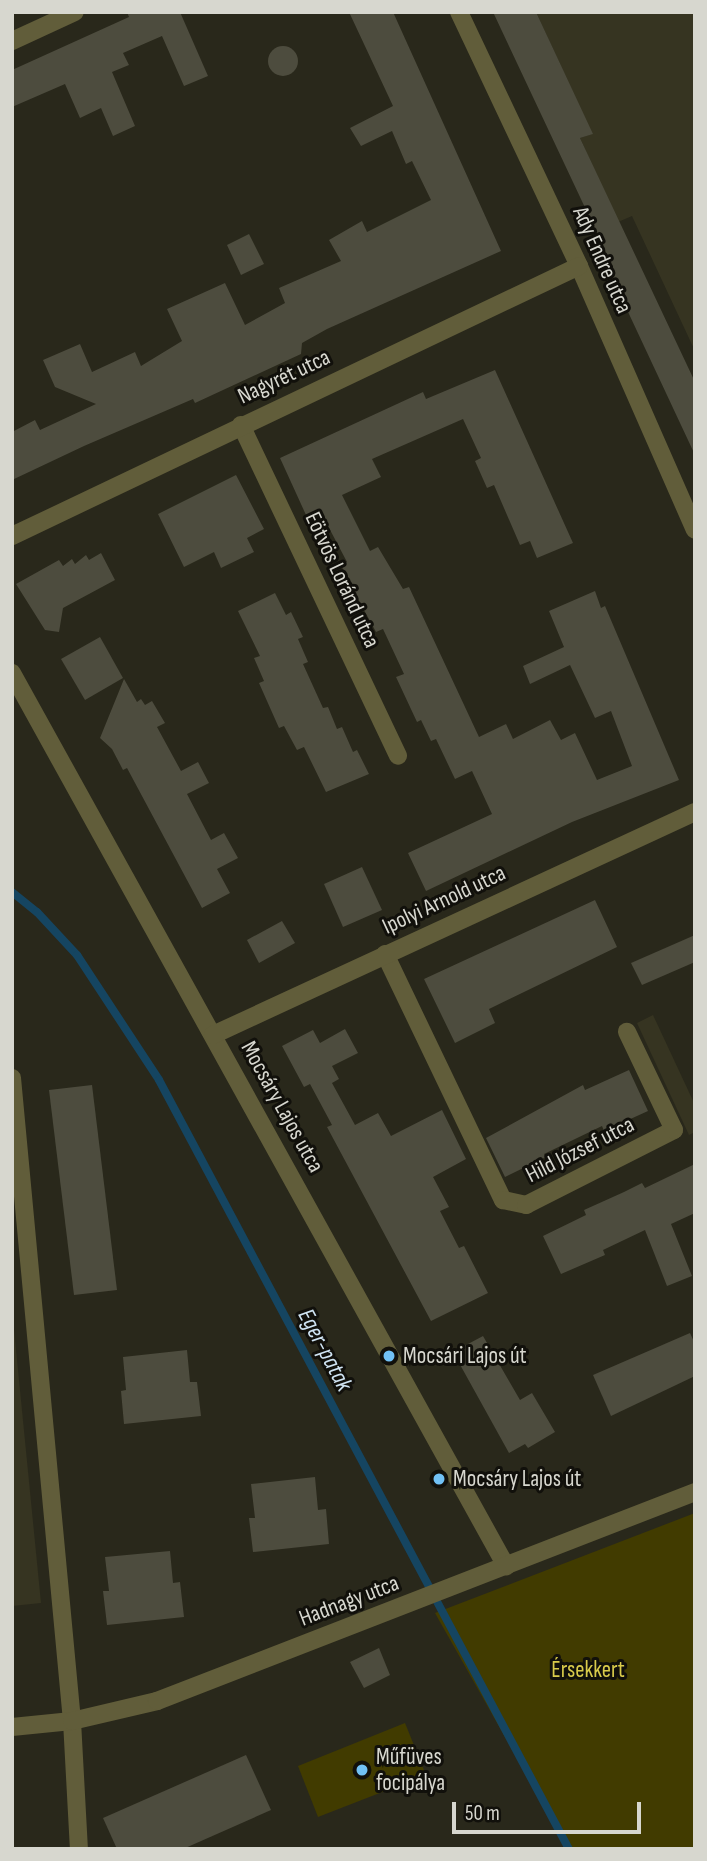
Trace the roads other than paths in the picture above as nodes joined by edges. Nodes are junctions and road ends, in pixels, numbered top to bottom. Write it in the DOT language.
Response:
graph roads {
  1 [pos="459,12"];
  2 [pos="66,14"];
  3 [pos="12,41"];
  4 [pos="579,266"];
  5 [pos="241,425"];
  6 [pos="695,530"];
  7 [pos="12,536"];
  8 [pos="12,673"];
  9 [pos="398,756"];
  10 [pos="695,812"];
  11 [pos="385,954"];
  12 [pos="627,1032"];
  13 [pos="214,1035"];
  14 [pos="12,1079"];
  15 [pos="17,1191"];
  16 [pos="695,1492"];
  17 [pos="506,1566"];
  18 [pos="72,1721"];
  19 [pos="12,1727"];
  20 [pos="79,1849"];
  1 -- 4 [label="street, Ady Endre utca"];
  2 -- 3 [label="street"];
  4 -- 5 [label="street, Nagyrét utca"];
  4 -- 6 [label="street, Ady Endre utca"];
  5 -- 7 [label="street, Nagyrét utca"];
  5 -- 9 [label="street, Eötvös Loránd utca"];
  8 -- 13 [label="street, Mocsáry Lajos utca"];
  10 -- 11 [label="street, Ipolyi Arnold utca"];
  11 -- 12 [label="street, Hild József utca"];
  11 -- 13 [label="street, Ipolyi Arnold utca"];
  13 -- 17 [label="street, Mocsáry Lajos utca"];
  14 -- 15 [label="street"];
  15 -- 18 [label="street"];
  16 -- 17 [label="street, Hadnagy utca"];
  17 -- 18 [label="street, Hadnagy utca"];
  18 -- 19 [label="street, Hadnagy utca"];
  18 -- 20 [label="street"];
}
